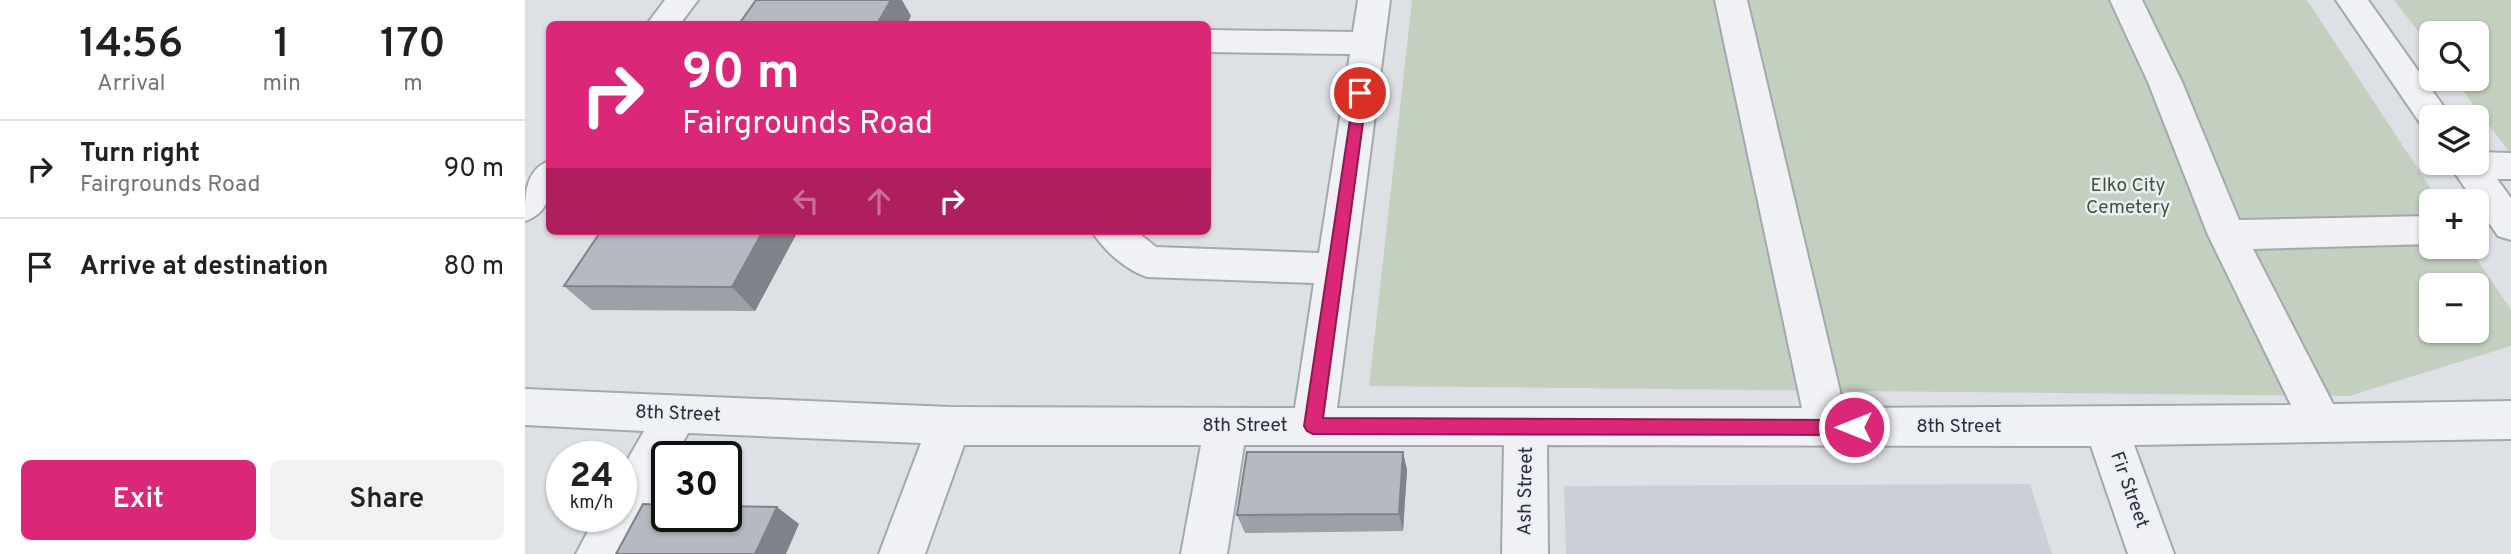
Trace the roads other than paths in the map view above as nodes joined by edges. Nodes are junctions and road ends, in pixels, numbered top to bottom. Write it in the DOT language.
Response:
graph roads {
  1 [pos="682,0"];
  2 [pos="1374,0"];
  3 [pos="1731,0"];
  4 [pos="2126,0"];
  5 [pos="2352,0"];
  6 [pos="665,21"];
  7 [pos="1211,41"];
  8 [pos="1368,43"];
  9 [pos="2426,105"];
  10 [pos="2489,165"];
  11 [pos="2511,166"];
  12 [pos="2475,175"];
  13 [pos="546,178"];
  14 [pos="525,207"];
  15 [pos="2511,226"];
  16 [pos="2419,230"];
  17 [pos="1116,235"];
  18 [pos="2227,235"];
  19 [pos="1335,269"];
  20 [pos="525,407"];
  21 [pos="676,414"];
  22 [pos="2511,420"];
  23 [pos="2321,423"];
  24 [pos="949,425"];
  25 [pos="1226,425"];
  26 [pos="1313,426"];
  27 [pos="2106,426"];
  28 [pos="1827,427"];
  29 [pos="1526,428"];
  30 [pos="637,486"];
  31 [pos="611,532"];
  32 [pos="599,554"];
  33 [pos="902,554"];
  34 [pos="1204,554"];
  35 [pos="1525,554"];
  36 [pos="2151,554"];
  1 -- 6 [label="street"];
  2 -- 8 [label="street"];
  3 -- 28 [label="street"];
  4 -- 18 [label="street"];
  5 -- 9 [label="street"];
  7 -- 8 [label="street"];
  8 -- 19 [label="street"];
  10 -- 11 [label="street"];
  12 -- 15 [label="street"];
  13 -- 14 [label="street"];
  16 -- 18 [label="street"];
  17 -- 19 [label="street"];
  18 -- 23 [label="street"];
  19 -- 26 [label="street"];
  20 -- 21 [label="street, 8th Street"];
  21 -- 24 [label="street, 8th Street"];
  21 -- 30 [label="street"];
  22 -- 23 [label="street, 8th Street"];
  23 -- 27 [label="street, 8th Street"];
  24 -- 25 [label="street, 8th Street"];
  24 -- 33 [label="street"];
  25 -- 26 [label="street, 8th Street"];
  25 -- 34 [label="street"];
  26 -- 29 [label="street, 8th Street"];
  27 -- 28 [label="street, 8th Street"];
  27 -- 36 [label="street, Fir Street"];
  28 -- 29 [label="street, 8th Street"];
  29 -- 35 [label="street, Ash Street"];
  31 -- 32 [label="street"];
}
